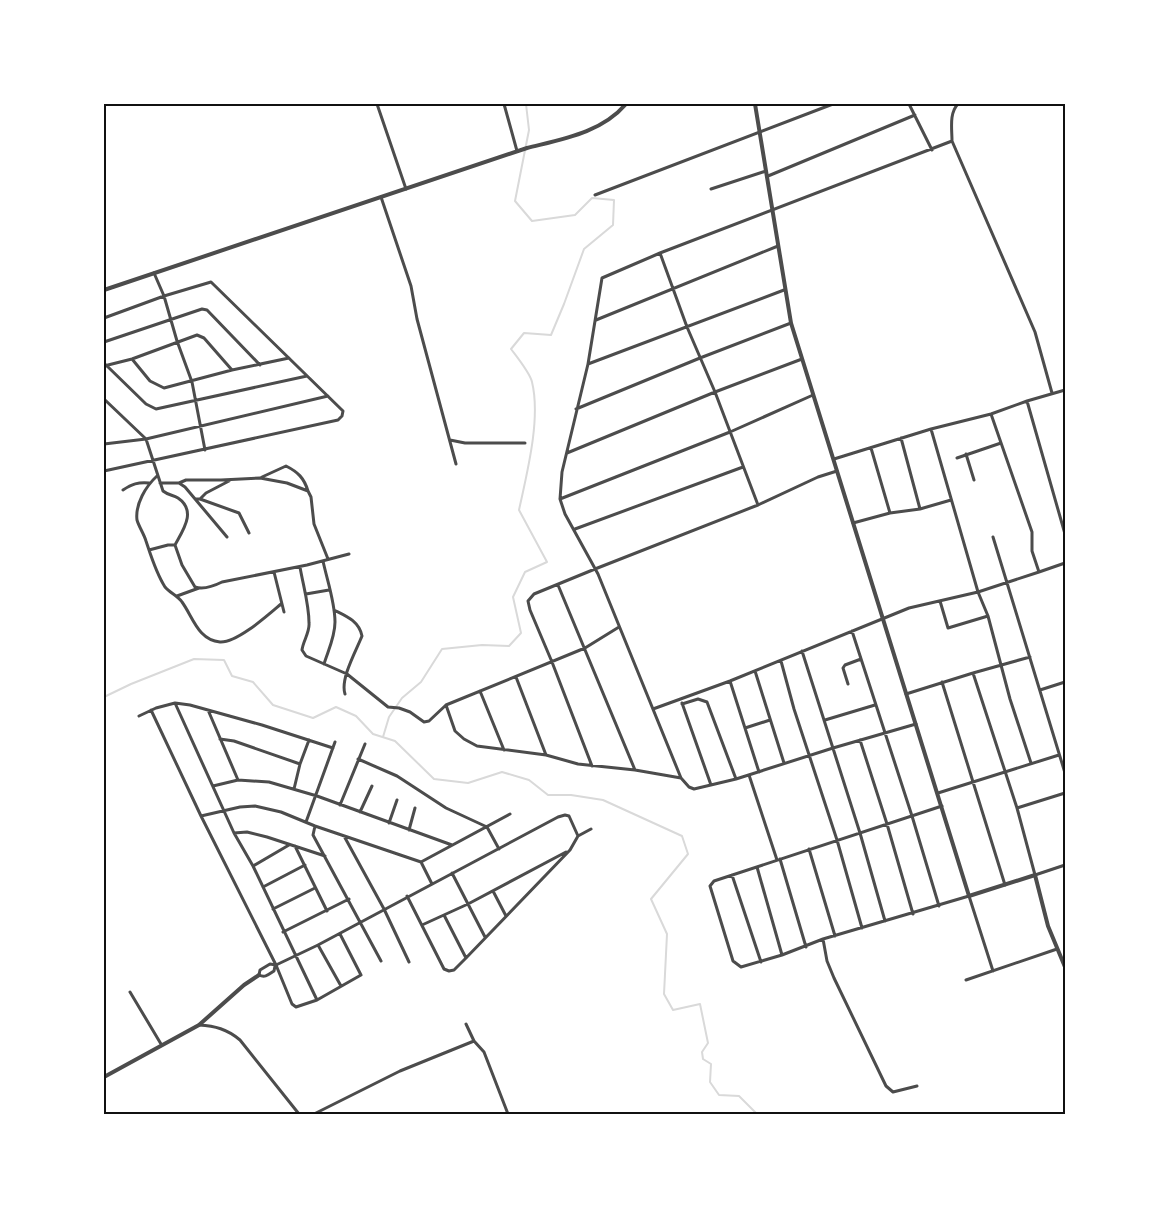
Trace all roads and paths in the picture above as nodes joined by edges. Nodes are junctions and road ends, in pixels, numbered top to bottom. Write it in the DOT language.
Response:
graph roads {
  1 [pos="378,104"];
  2 [pos="504,104"];
  3 [pos="626,104"];
  4 [pos="755,104"];
  5 [pos="833,104"];
  6 [pos="909,104"];
  7 [pos="956,104"];
  8 [pos="915,115"];
  9 [pos="760,132"];
  10 [pos="952,140"];
  11 [pos="932,150"];
  12 [pos="517,151"];
  13 [pos="767,173"];
  14 [pos="406,189"];
  15 [pos="711,189"];
  16 [pos="595,195"];
  17 [pos="381,197"];
  18 [pos="772,210"];
  19 [pos="778,246"];
  20 [pos="660,254"];
  21 [pos="154,273"];
  22 [pos="674,288"];
  23 [pos="104,290"];
  24 [pos="784,290"];
  25 [pos="164,296"];
  26 [pos="104,318"];
  27 [pos="171,319"];
  28 [pos="596,321"];
  29 [pos="791,323"];
  30 [pos="687,327"];
  31 [pos="177,341"];
  32 [pos="104,342"];
  33 [pos="289,358"];
  34 [pos="700,358"];
  35 [pos="132,359"];
  36 [pos="802,360"];
  37 [pos="588,364"];
  38 [pos="260,365"];
  39 [pos="105,366"];
  40 [pos="232,370"];
  41 [pos="307,376"];
  42 [pos="192,382"];
  43 [pos="1065,390"];
  44 [pos="715,392"];
  45 [pos="1052,393"];
  46 [pos="328,396"];
  47 [pos="813,396"];
  48 [pos="104,399"];
  49 [pos="196,401"];
  50 [pos="1027,401"];
  51 [pos="576,409"];
  52 [pos="991,414"];
  53 [pos="200,426"];
  54 [pos="931,429"];
  55 [pos="730,432"];
  56 [pos="901,438"];
  57 [pos="146,439"];
  58 [pos="449,440"];
  59 [pos="525,443"];
  60 [pos="104,444"];
  61 [pos="1001,444"];
  62 [pos="871,448"];
  63 [pos="205,450"];
  64 [pos="567,453"];
  65 [pos="966,454"];
  66 [pos="957,458"];
  67 [pos="834,459"];
  68 [pos="153,460"];
  69 [pos="456,464"];
  70 [pos="743,466"];
  71 [pos="104,471"];
  72 [pos="837,471"];
  73 [pos="158,476"];
  74 [pos="260,478"];
  75 [pos="231,480"];
  76 [pos="974,480"];
  77 [pos="149,483"];
  78 [pos="160,483"];
  79 [pos="180,483"];
  80 [pos="123,490"];
  81 [pos="308,491"];
  82 [pos="195,499"];
  83 [pos="200,499"];
  84 [pos="560,499"];
  85 [pos="951,500"];
  86 [pos="758,505"];
  87 [pos="920,509"];
  88 [pos="890,513"];
  89 [pos="853,523"];
  90 [pos="575,530"];
  91 [pos="249,533"];
  92 [pos="1065,534"];
  93 [pos="993,536"];
  94 [pos="227,537"];
  95 [pos="175,545"];
  96 [pos="149,550"];
  97 [pos="349,554"];
  98 [pos="328,560"];
  99 [pos="323,561"];
  100 [pos="1065,563"];
  101 [pos="300,567"];
  102 [pos="595,569"];
  103 [pos="274,572"];
  104 [pos="1039,572"];
  105 [pos="1007,583"];
  106 [pos="558,586"];
  107 [pos="199,588"];
  108 [pos="329,590"];
  109 [pos="978,592"];
  110 [pos="306,594"];
  111 [pos="176,596"];
  112 [pos="940,601"];
  113 [pos="281,604"];
  114 [pos="334,610"];
  115 [pos="284,612"];
  116 [pos="988,616"];
  117 [pos="883,618"];
  118 [pos="619,627"];
  119 [pos="852,631"];
  120 [pos="585,648"];
  121 [pos="802,652"];
  122 [pos="1030,657"];
  123 [pos="861,659"];
  124 [pos="781,661"];
  125 [pos="552,662"];
  126 [pos="324,664"];
  127 [pos="1000,665"];
  128 [pos="755,671"];
  129 [pos="973,673"];
  130 [pos="347,674"];
  131 [pos="516,677"];
  132 [pos="730,681"];
  133 [pos="942,682"];
  134 [pos="1065,682"];
  135 [pos="848,684"];
  136 [pos="1040,690"];
  137 [pos="480,691"];
  138 [pos="345,694"];
  139 [pos="906,694"];
  140 [pos="681,699"];
  141 [pos="175,703"];
  142 [pos="682,704"];
  143 [pos="446,705"];
  144 [pos="875,705"];
  145 [pos="653,709"];
  146 [pos="151,710"];
  147 [pos="208,710"];
  148 [pos="139,716"];
  149 [pos="770,720"];
  150 [pos="825,720"];
  151 [pos="916,724"];
  152 [pos="746,728"];
  153 [pos="884,734"];
  154 [pos="220,738"];
  155 [pos="309,740"];
  156 [pos="860,740"];
  157 [pos="335,742"];
  158 [pos="365,744"];
  159 [pos="333,748"];
  160 [pos="833,748"];
  161 [pos="504,750"];
  162 [pos="546,755"];
  163 [pos="809,756"];
  164 [pos="1059,756"];
  165 [pos="358,759"];
  166 [pos="784,763"];
  167 [pos="1031,763"];
  168 [pos="300,764"];
  169 [pos="592,766"];
  170 [pos="635,770"];
  171 [pos="759,772"];
  172 [pos="1004,772"];
  173 [pos="1065,773"];
  174 [pos="749,775"];
  175 [pos="681,778"];
  176 [pos="736,779"];
  177 [pos="238,780"];
  178 [pos="974,781"];
  179 [pos="711,785"];
  180 [pos="213,786"];
  181 [pos="372,786"];
  182 [pos="294,789"];
  183 [pos="938,793"];
  184 [pos="1065,793"];
  185 [pos="317,796"];
  186 [pos="397,800"];
  187 [pos="340,805"];
  188 [pos="942,806"];
  189 [pos="416,808"];
  190 [pos="1017,808"];
  191 [pos="224,811"];
  192 [pos="360,812"];
  193 [pos="510,814"];
  194 [pos="201,816"];
  195 [pos="912,816"];
  196 [pos="306,822"];
  197 [pos="389,823"];
  198 [pos="888,824"];
  199 [pos="315,826"];
  200 [pos="488,827"];
  201 [pos="591,829"];
  202 [pos="409,830"];
  203 [pos="234,833"];
  204 [pos="860,833"];
  205 [pos="343,835"];
  206 [pos="578,836"];
  207 [pos="837,840"];
  208 [pos="289,845"];
  209 [pos="295,846"];
  210 [pos="452,846"];
  211 [pos="499,849"];
  212 [pos="809,849"];
  213 [pos="570,850"];
  214 [pos="326,857"];
  215 [pos="778,859"];
  216 [pos="421,862"];
  217 [pos="305,865"];
  218 [pos="1065,865"];
  219 [pos="253,866"];
  220 [pos="757,867"];
  221 [pos="452,874"];
  222 [pos="732,875"];
  223 [pos="1035,875"];
  224 [pos="432,884"];
  225 [pos="1005,885"];
  226 [pos="263,887"];
  227 [pos="315,888"];
  228 [pos="493,891"];
  229 [pos="407,896"];
  230 [pos="969,896"];
  231 [pos="349,899"];
  232 [pos="468,904"];
  233 [pos="939,906"];
  234 [pos="273,909"];
  235 [pos="384,910"];
  236 [pos="327,911"];
  237 [pos="444,914"];
  238 [pos="913,914"];
  239 [pos="506,916"];
  240 [pos="885,921"];
  241 [pos="360,922"];
  242 [pos="422,926"];
  243 [pos="862,928"];
  244 [pos="284,932"];
  245 [pos="340,934"];
  246 [pos="835,936"];
  247 [pos="485,938"];
  248 [pos="822,939"];
  249 [pos="318,945"];
  250 [pos="806,947"];
  251 [pos="1057,949"];
  252 [pos="782,955"];
  253 [pos="295,956"];
  254 [pos="466,958"];
  255 [pos="382,961"];
  256 [pos="409,962"];
  257 [pos="760,962"];
  258 [pos="276,966"];
  259 [pos="1065,967"];
  260 [pos="993,971"];
  261 [pos="258,975"];
  262 [pos="966,980"];
  263 [pos="341,987"];
  264 [pos="130,992"];
  265 [pos="317,1000"];
  266 [pos="466,1024"];
  267 [pos="198,1025"];
  268 [pos="474,1041"];
  269 [pos="161,1044"];
  270 [pos="104,1076"];
  271 [pos="916,1086"];
  272 [pos="299,1114"];
  273 [pos="314,1114"];
  274 [pos="508,1114"];
  275 [pos="936,1114"];
  276 [pos="945,1114"];
  1 -- 14 [label="street"];
  2 -- 12 [label="street"];
  3 -- 12 [label="street"];
  4 -- 9 [label="street"];
  5 -- 9 [label="street"];
  6 -- 8 [label="street"];
  7 -- 10 [label="street"];
  8 -- 11 [label="street"];
  8 -- 13 [label="street"];
  9 -- 13 [label="street"];
  9 -- 16 [label="street"];
  10 -- 11 [label="street"];
  10 -- 45 [label="street"];
  11 -- 18 [label="street"];
  12 -- 14 [label="street"];
  13 -- 15 [label="street"];
  13 -- 18 [label="street"];
  14 -- 17 [label="street"];
  17 -- 21 [label="street"];
  17 -- 58 [label="street"];
  18 -- 19 [label="street"];
  18 -- 20 [label="street"];
  19 -- 22 [label="street"];
  19 -- 24 [label="street"];
  20 -- 22 [label="street"];
  20 -- 28 [label="street"];
  21 -- 23 [label="street"];
  21 -- 25 [label="street"];
  22 -- 28 [label="street"];
  22 -- 30 [label="street"];
  24 -- 29 [label="street"];
  24 -- 30 [label="street"];
  25 -- 26 [label="street"];
  25 -- 27 [label="street"];
  25 -- 33 [label="street"];
  27 -- 31 [label="street"];
  27 -- 32 [label="street"];
  27 -- 38 [label="street"];
  28 -- 37 [label="street"];
  29 -- 34 [label="street"];
  29 -- 36 [label="street"];
  30 -- 34 [label="street"];
  30 -- 37 [label="street"];
  31 -- 35 [label="street"];
  31 -- 40 [label="street"];
  31 -- 42 [label="street"];
  33 -- 38 [label="street"];
  33 -- 41 [label="street"];
  34 -- 44 [label="street"];
  34 -- 51 [label="street"];
  35 -- 39 [label="street"];
  35 -- 42 [label="street"];
  36 -- 44 [label="street"];
  36 -- 47 [label="street"];
  37 -- 51 [label="street"];
  38 -- 40 [label="street"];
  39 -- 49 [label="street"];
  40 -- 42 [label="street"];
  41 -- 46 [label="street"];
  41 -- 49 [label="street"];
  42 -- 49 [label="street"];
  43 -- 45 [label="street"];
  44 -- 55 [label="street"];
  44 -- 64 [label="street"];
  45 -- 50 [label="street"];
  46 -- 53 [label="street"];
  46 -- 63 [label="street"];
  47 -- 55 [label="street"];
  47 -- 67 [label="street"];
  48 -- 57 [label="street"];
  49 -- 53 [label="street"];
  50 -- 52 [label="street"];
  50 -- 92 [label="street"];
  51 -- 64 [label="street"];
  52 -- 54 [label="street"];
  52 -- 61 [label="street"];
  53 -- 57 [label="street"];
  53 -- 63 [label="street"];
  54 -- 56 [label="street"];
  54 -- 85 [label="street"];
  55 -- 70 [label="street"];
  55 -- 84 [label="street"];
  56 -- 62 [label="street"];
  56 -- 87 [label="street"];
  57 -- 60 [label="street"];
  57 -- 68 [label="street"];
  58 -- 59 [label="street"];
  58 -- 69 [label="street"];
  61 -- 65 [label="street"];
  61 -- 104 [label="street"];
  62 -- 67 [label="street"];
  62 -- 88 [label="street"];
  63 -- 68 [label="street"];
  64 -- 84 [label="street"];
  65 -- 66 [label="street"];
  65 -- 76 [label="street"];
  67 -- 72 [label="street"];
  68 -- 71 [label="street"];
  68 -- 73 [label="street"];
  70 -- 86 [label="street"];
  70 -- 90 [label="street"];
  72 -- 86 [label="street"];
  72 -- 89 [label="street"];
  73 -- 77 [label="street"];
  73 -- 78 [label="street"];
  74 -- 75 [label="street"];
  74 -- 81 [label="street"];
  74 -- 81 [label="street"];
  75 -- 79 [label="street"];
  75 -- 83 [label="street"];
  77 -- 80 [label="street"];
  77 -- 96 [label="street"];
  78 -- 79 [label="street"];
  78 -- 95 [label="street"];
  79 -- 82 [label="street"];
  81 -- 98 [label="street"];
  82 -- 83 [label="street"];
  82 -- 94 [label="street"];
  83 -- 91 [label="street"];
  84 -- 90 [label="street"];
  85 -- 87 [label="street"];
  85 -- 109 [label="street"];
  86 -- 102 [label="street"];
  87 -- 88 [label="street"];
  88 -- 89 [label="street"];
  89 -- 117 [label="street"];
  90 -- 102 [label="street"];
  93 -- 105 [label="street"];
  95 -- 96 [label="street"];
  95 -- 107 [label="street"];
  96 -- 111 [label="street"];
  97 -- 98 [label="street"];
  98 -- 99 [label="street"];
  99 -- 101 [label="street"];
  99 -- 108 [label="street"];
  100 -- 104 [label="street"];
  101 -- 103 [label="street"];
  101 -- 110 [label="street"];
  102 -- 106 [label="street"];
  102 -- 118 [label="street"];
  103 -- 107 [label="street"];
  103 -- 113 [label="street"];
  104 -- 105 [label="street"];
  105 -- 109 [label="street"];
  105 -- 122 [label="street"];
  106 -- 120 [label="street"];
  106 -- 125 [label="street"];
  107 -- 111 [label="street"];
  108 -- 110 [label="street"];
  108 -- 114 [label="street"];
  109 -- 112 [label="street"];
  109 -- 116 [label="street"];
  110 -- 126 [label="street"];
  111 -- 113 [label="street"];
  112 -- 116 [label="street"];
  112 -- 117 [label="street"];
  113 -- 115 [label="street"];
  114 -- 126 [label="street"];
  114 -- 130 [label="street"];
  116 -- 127 [label="street"];
  117 -- 119 [label="street"];
  117 -- 139 [label="street"];
  118 -- 120 [label="street"];
  118 -- 145 [label="street"];
  119 -- 121 [label="street"];
  119 -- 123 [label="street"];
  120 -- 125 [label="street"];
  120 -- 170 [label="street"];
  121 -- 124 [label="street"];
  121 -- 150 [label="street"];
  122 -- 127 [label="street"];
  122 -- 136 [label="street"];
  123 -- 135 [label="street"];
  123 -- 144 [label="street"];
  124 -- 128 [label="street"];
  124 -- 163 [label="street"];
  125 -- 131 [label="street"];
  125 -- 169 [label="street"];
  126 -- 130 [label="street"];
  127 -- 129 [label="street"];
  127 -- 167 [label="street"];
  128 -- 132 [label="street"];
  128 -- 149 [label="street"];
  129 -- 133 [label="street"];
  129 -- 172 [label="street"];
  130 -- 138 [label="street"];
  130 -- 143 [label="street"];
  131 -- 137 [label="street"];
  131 -- 162 [label="street"];
  132 -- 140 [label="street"];
  132 -- 152 [label="street"];
  133 -- 139 [label="street"];
  133 -- 178 [label="street"];
  134 -- 136 [label="street"];
  136 -- 164 [label="street"];
  137 -- 143 [label="street"];
  137 -- 161 [label="street"];
  139 -- 151 [label="street"];
  140 -- 142 [label="street"];
  140 -- 145 [label="street"];
  141 -- 146 [label="street"];
  141 -- 147 [label="street"];
  141 -- 180 [label="street"];
  142 -- 176 [label="street"];
  142 -- 179 [label="street"];
  143 -- 161 [label="street"];
  144 -- 150 [label="street"];
  144 -- 153 [label="street"];
  145 -- 175 [label="street"];
  146 -- 148 [label="street"];
  146 -- 194 [label="street"];
  147 -- 154 [label="street"];
  147 -- 155 [label="street"];
  149 -- 152 [label="street"];
  149 -- 166 [label="street"];
  150 -- 160 [label="street"];
  151 -- 153 [label="street"];
  151 -- 183 [label="street"];
  152 -- 171 [label="street"];
  153 -- 156 [label="street"];
  153 -- 195 [label="street"];
  154 -- 168 [label="street"];
  154 -- 177 [label="street"];
  155 -- 159 [label="street"];
  155 -- 168 [label="street"];
  156 -- 160 [label="street"];
  156 -- 198 [label="street"];
  157 -- 159 [label="street"];
  158 -- 165 [label="street"];
  159 -- 185 [label="street"];
  160 -- 163 [label="street"];
  160 -- 204 [label="street"];
  161 -- 162 [label="street"];
  162 -- 169 [label="street"];
  163 -- 166 [label="street"];
  163 -- 207 [label="street"];
  164 -- 167 [label="street"];
  164 -- 173 [label="street"];
  165 -- 187 [label="street"];
  165 -- 200 [label="street"];
  166 -- 171 [label="street"];
  167 -- 172 [label="street"];
  168 -- 182 [label="street"];
  169 -- 170 [label="street"];
  170 -- 175 [label="street"];
  171 -- 174 [label="street"];
  172 -- 178 [label="street"];
  172 -- 190 [label="street"];
  174 -- 176 [label="street"];
  174 -- 215 [label="street"];
  175 -- 179 [label="street"];
  176 -- 179 [label="street"];
  177 -- 180 [label="street"];
  177 -- 182 [label="street"];
  178 -- 183 [label="street"];
  178 -- 225 [label="street"];
  180 -- 191 [label="street"];
  181 -- 192 [label="street"];
  182 -- 185 [label="street"];
  183 -- 188 [label="street"];
  184 -- 190 [label="street"];
  185 -- 187 [label="street"];
  185 -- 196 [label="street"];
  186 -- 197 [label="street"];
  187 -- 192 [label="street"];
  188 -- 195 [label="street"];
  188 -- 230 [label="street"];
  189 -- 202 [label="street"];
  190 -- 223 [label="street"];
  191 -- 194 [label="street"];
  191 -- 196 [label="street"];
  191 -- 203 [label="street"];
  192 -- 197 [label="street"];
  193 -- 200 [label="street"];
  194 -- 258 [label="street"];
  195 -- 198 [label="street"];
  195 -- 233 [label="street"];
  196 -- 199 [label="street"];
  197 -- 202 [label="street"];
  198 -- 204 [label="street"];
  198 -- 238 [label="street"];
  199 -- 205 [label="street"];
  199 -- 214 [label="street"];
  200 -- 210 [label="street"];
  200 -- 211 [label="street"];
  201 -- 206 [label="street"];
  202 -- 210 [label="street"];
  203 -- 208 [label="street"];
  203 -- 219 [label="street"];
  204 -- 207 [label="street"];
  204 -- 240 [label="street"];
  205 -- 216 [label="street"];
  205 -- 235 [label="street"];
  206 -- 211 [label="street"];
  206 -- 213 [label="street"];
  207 -- 212 [label="street"];
  207 -- 243 [label="street"];
  208 -- 209 [label="street"];
  208 -- 219 [label="street"];
  209 -- 214 [label="street"];
  209 -- 217 [label="street"];
  210 -- 216 [label="street"];
  211 -- 221 [label="street"];
  212 -- 215 [label="street"];
  212 -- 246 [label="street"];
  213 -- 228 [label="street"];
  213 -- 239 [label="street"];
  214 -- 231 [label="street"];
  215 -- 220 [label="street"];
  215 -- 250 [label="street"];
  216 -- 224 [label="street"];
  217 -- 226 [label="street"];
  217 -- 227 [label="street"];
  218 -- 223 [label="street"];
  219 -- 226 [label="street"];
  220 -- 222 [label="street"];
  220 -- 252 [label="street"];
  221 -- 224 [label="street"];
  221 -- 232 [label="street"];
  222 -- 257 [label="street"];
  222 -- 257 [label="street"];
  223 -- 225 [label="street"];
  223 -- 251 [label="street"];
  224 -- 229 [label="street"];
  225 -- 230 [label="street"];
  226 -- 234 [label="street"];
  227 -- 234 [label="street"];
  227 -- 236 [label="street"];
  228 -- 232 [label="street"];
  228 -- 239 [label="street"];
  229 -- 235 [label="street"];
  229 -- 242 [label="street"];
  230 -- 233 [label="street"];
  230 -- 260 [label="street"];
  231 -- 236 [label="street"];
  231 -- 241 [label="street"];
  232 -- 237 [label="street"];
  232 -- 247 [label="street"];
  233 -- 238 [label="street"];
  234 -- 244 [label="street"];
  235 -- 241 [label="street"];
  235 -- 256 [label="street"];
  236 -- 244 [label="street"];
  237 -- 242 [label="street"];
  237 -- 254 [label="street"];
  238 -- 240 [label="street"];
  239 -- 247 [label="street"];
  240 -- 243 [label="street"];
  241 -- 245 [label="street"];
  241 -- 255 [label="street"];
  242 -- 254 [label="street"];
  243 -- 246 [label="street"];
  244 -- 253 [label="street"];
  245 -- 249 [label="street"];
  245 -- 263 [label="street"];
  246 -- 248 [label="street"];
  247 -- 254 [label="street"];
  248 -- 250 [label="street"];
  248 -- 271 [label="street"];
  249 -- 253 [label="street"];
  249 -- 263 [label="street"];
  250 -- 252 [label="street"];
  251 -- 259 [label="street"];
  251 -- 260 [label="street"];
  252 -- 257 [label="street"];
  253 -- 258 [label="street"];
  253 -- 265 [label="street"];
  258 -- 261 [label="street"];
  258 -- 261 [label="street"];
  258 -- 265 [label="street"];
  260 -- 262 [label="street"];
  261 -- 267 [label="street"];
  263 -- 265 [label="street"];
  264 -- 269 [label="street"];
  266 -- 268 [label="street"];
  267 -- 269 [label="street"];
  267 -- 272 [label="street"];
  268 -- 273 [label="street"];
  268 -- 274 [label="street"];
  269 -- 270 [label="street"];
  275 -- 276 [label="street"];
}
